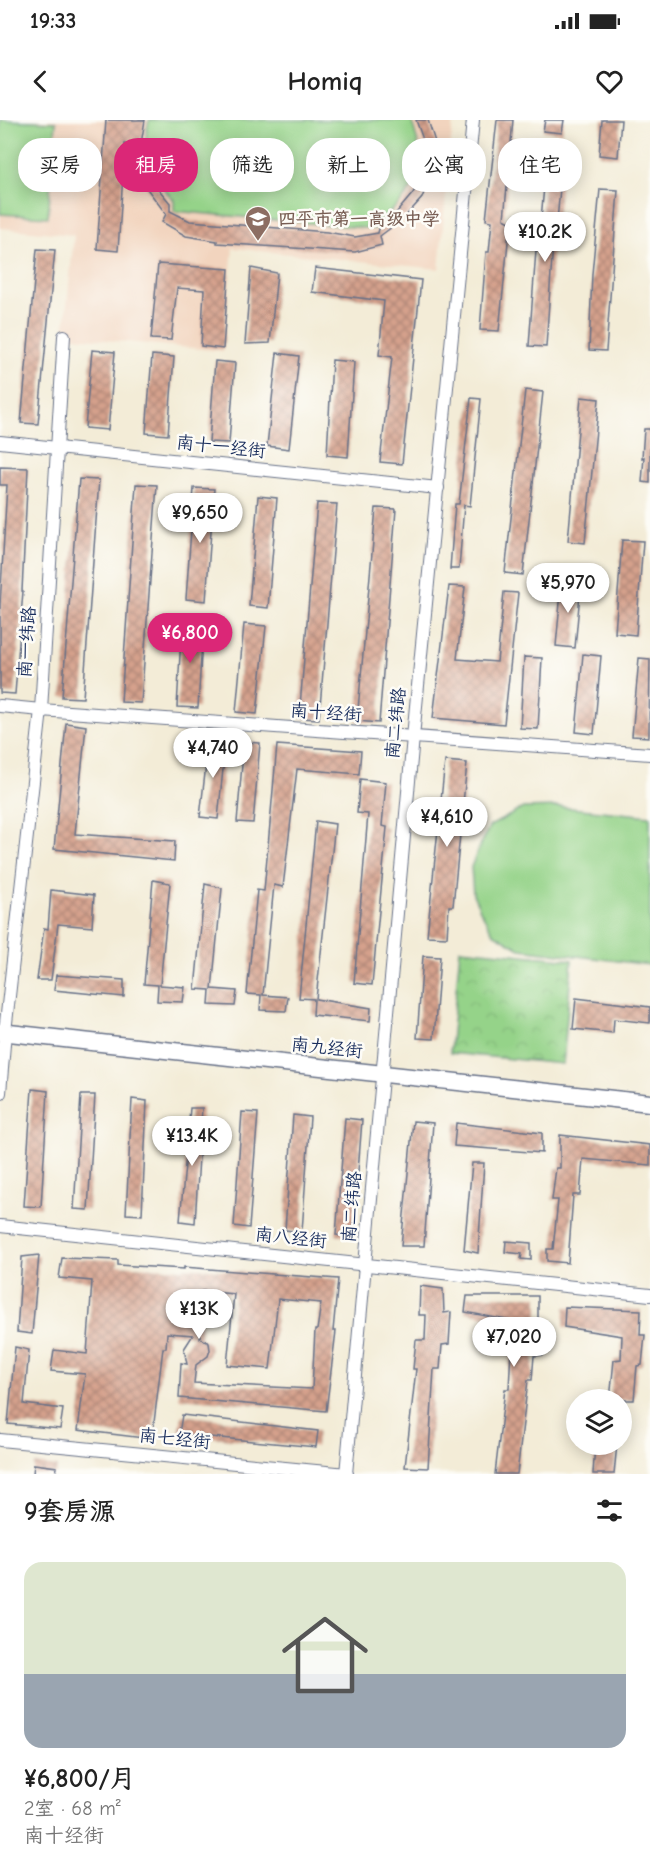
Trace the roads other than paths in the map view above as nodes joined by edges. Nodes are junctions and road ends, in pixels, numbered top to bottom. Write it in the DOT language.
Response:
graph roads {
  1 [pos="473,120"];
  2 [pos="64,336"];
  3 [pos="0,442"];
  4 [pos="58,447"];
  5 [pos="438,488"];
  6 [pos="0,706"];
  7 [pos="41,710"];
  8 [pos="413,737"];
  9 [pos="650,754"];
  10 [pos="2,1032"];
  11 [pos="382,1073"];
  12 [pos="0,1093"];
  13 [pos="650,1103"];
  14 [pos="0,1226"];
  15 [pos="365,1264"];
  16 [pos="650,1295"];
  17 [pos="0,1440"];
  18 [pos="346,1474"];
  1 -- 5 [label="street, 南二纬路"];
  2 -- 4 [label="street, 南一纬路"];
  3 -- 4 [label="street, 南十一经街"];
  4 -- 5 [label="street, 南十一经街"];
  4 -- 7 [label="street, 南一纬路"];
  5 -- 8 [label="street, 南二纬路"];
  6 -- 7 [label="street, 南十经街"];
  7 -- 8 [label="street, 南十经街"];
  7 -- 10 [label="street, 南一纬路"];
  8 -- 9 [label="street, 南十经街"];
  8 -- 11 [label="street, 南二纬路"];
  10 -- 11 [label="main road, 南九经街"];
  10 -- 12 [label="street, 南一纬路"];
  11 -- 13 [label="main road, 南九经街"];
  11 -- 15 [label="street, 南二纬路"];
  14 -- 15 [label="street, 南八经街"];
  15 -- 16 [label="street, 南八经街"];
  15 -- 18 [label="street, 南二纬路"];
  17 -- 18 [label="street, 南七经街"];
}
